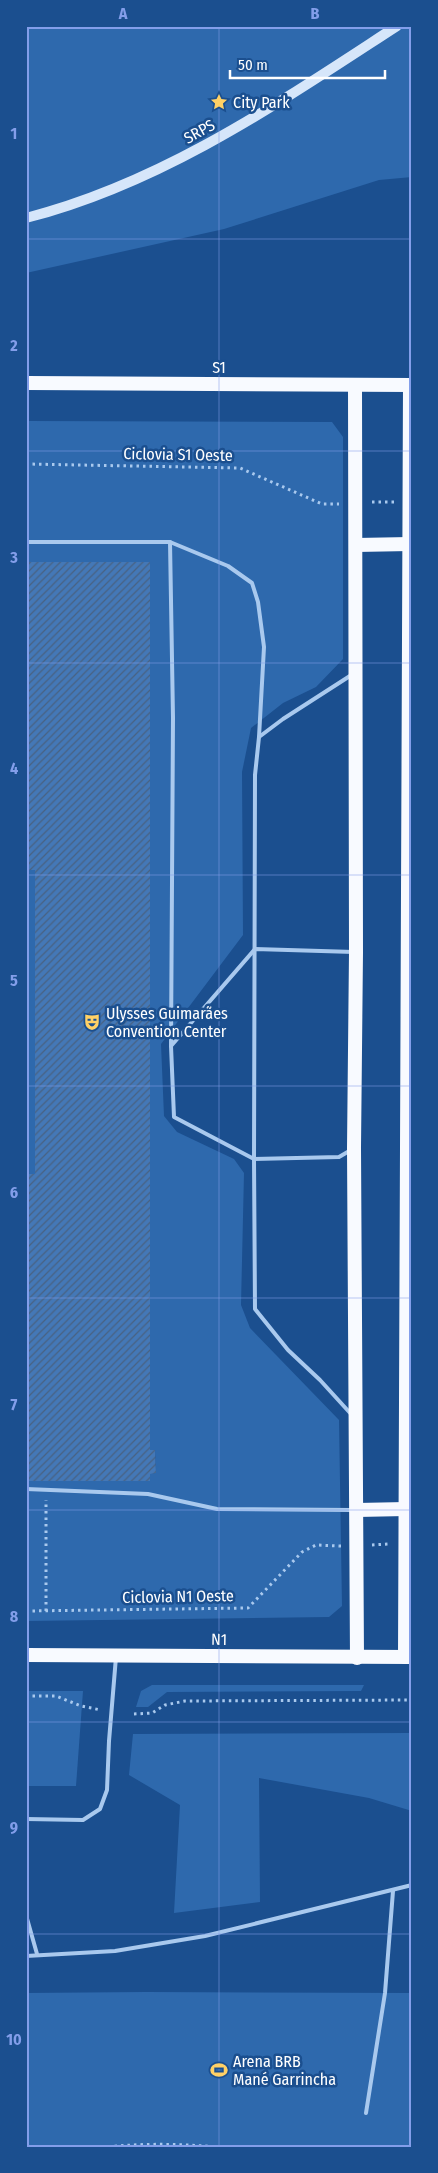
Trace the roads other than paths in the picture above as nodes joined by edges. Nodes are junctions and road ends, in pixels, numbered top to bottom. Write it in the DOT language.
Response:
graph roads {
  1 [pos="397,26"];
  2 [pos="26,218"];
  3 [pos="26,383"];
  4 [pos="355,385"];
  5 [pos="411,385"];
  6 [pos="26,542"];
  7 [pos="170,542"];
  8 [pos="410,544"];
  9 [pos="356,545"];
  10 [pos="356,673"];
  11 [pos="259,737"];
  12 [pos="255,949"];
  13 [pos="356,952"];
  14 [pos="171,1046"];
  15 [pos="354,1148"];
  16 [pos="254,1159"];
  17 [pos="356,1420"];
  18 [pos="26,1489"];
  19 [pos="406,1509"];
  20 [pos="357,1510"];
  21 [pos="26,1655"];
  22 [pos="116,1656"];
  23 [pos="408,1657"];
  24 [pos="358,1658"];
  25 [pos="26,1819"];
  26 [pos="412,1885"];
  27 [pos="393,1891"];
  28 [pos="26,1915"];
  29 [pos="37,1954"];
  30 [pos="26,1956"];
  31 [pos="366,2113"];
  1 -- 2 [label="main road, SRPS"];
  3 -- 4 [label="highway, S1"];
  4 -- 5 [label="highway, S1"];
  4 -- 9 [label="highway"];
  5 -- 8 [label="highway"];
  6 -- 7 [label="lane"];
  7 -- 11 [label="lane"];
  7 -- 14 [label="lane"];
  8 -- 9 [label="highway"];
  8 -- 19 [label="highway"];
  9 -- 10 [label="highway"];
  10 -- 11 [label="lane"];
  10 -- 13 [label="highway"];
  11 -- 12 [label="lane"];
  12 -- 13 [label="lane"];
  12 -- 14 [label="lane"];
  12 -- 16 [label="lane"];
  13 -- 15 [label="highway"];
  14 -- 16 [label="lane"];
  15 -- 16 [label="lane"];
  15 -- 17 [label="highway"];
  16 -- 17 [label="lane"];
  17 -- 20 [label="highway"];
  18 -- 20 [label="lane"];
  19 -- 20 [label="highway"];
  19 -- 23 [label="highway"];
  20 -- 24 [label="highway"];
  21 -- 22 [label="highway, N1"];
  22 -- 24 [label="highway, N1"];
  22 -- 25 [label="lane"];
  23 -- 24 [label="highway, N1"];
  26 -- 27 [label="lane"];
  27 -- 29 [label="lane"];
  27 -- 31 [label="lane"];
  28 -- 29 [label="lane"];
  29 -- 30 [label="lane"];
}
